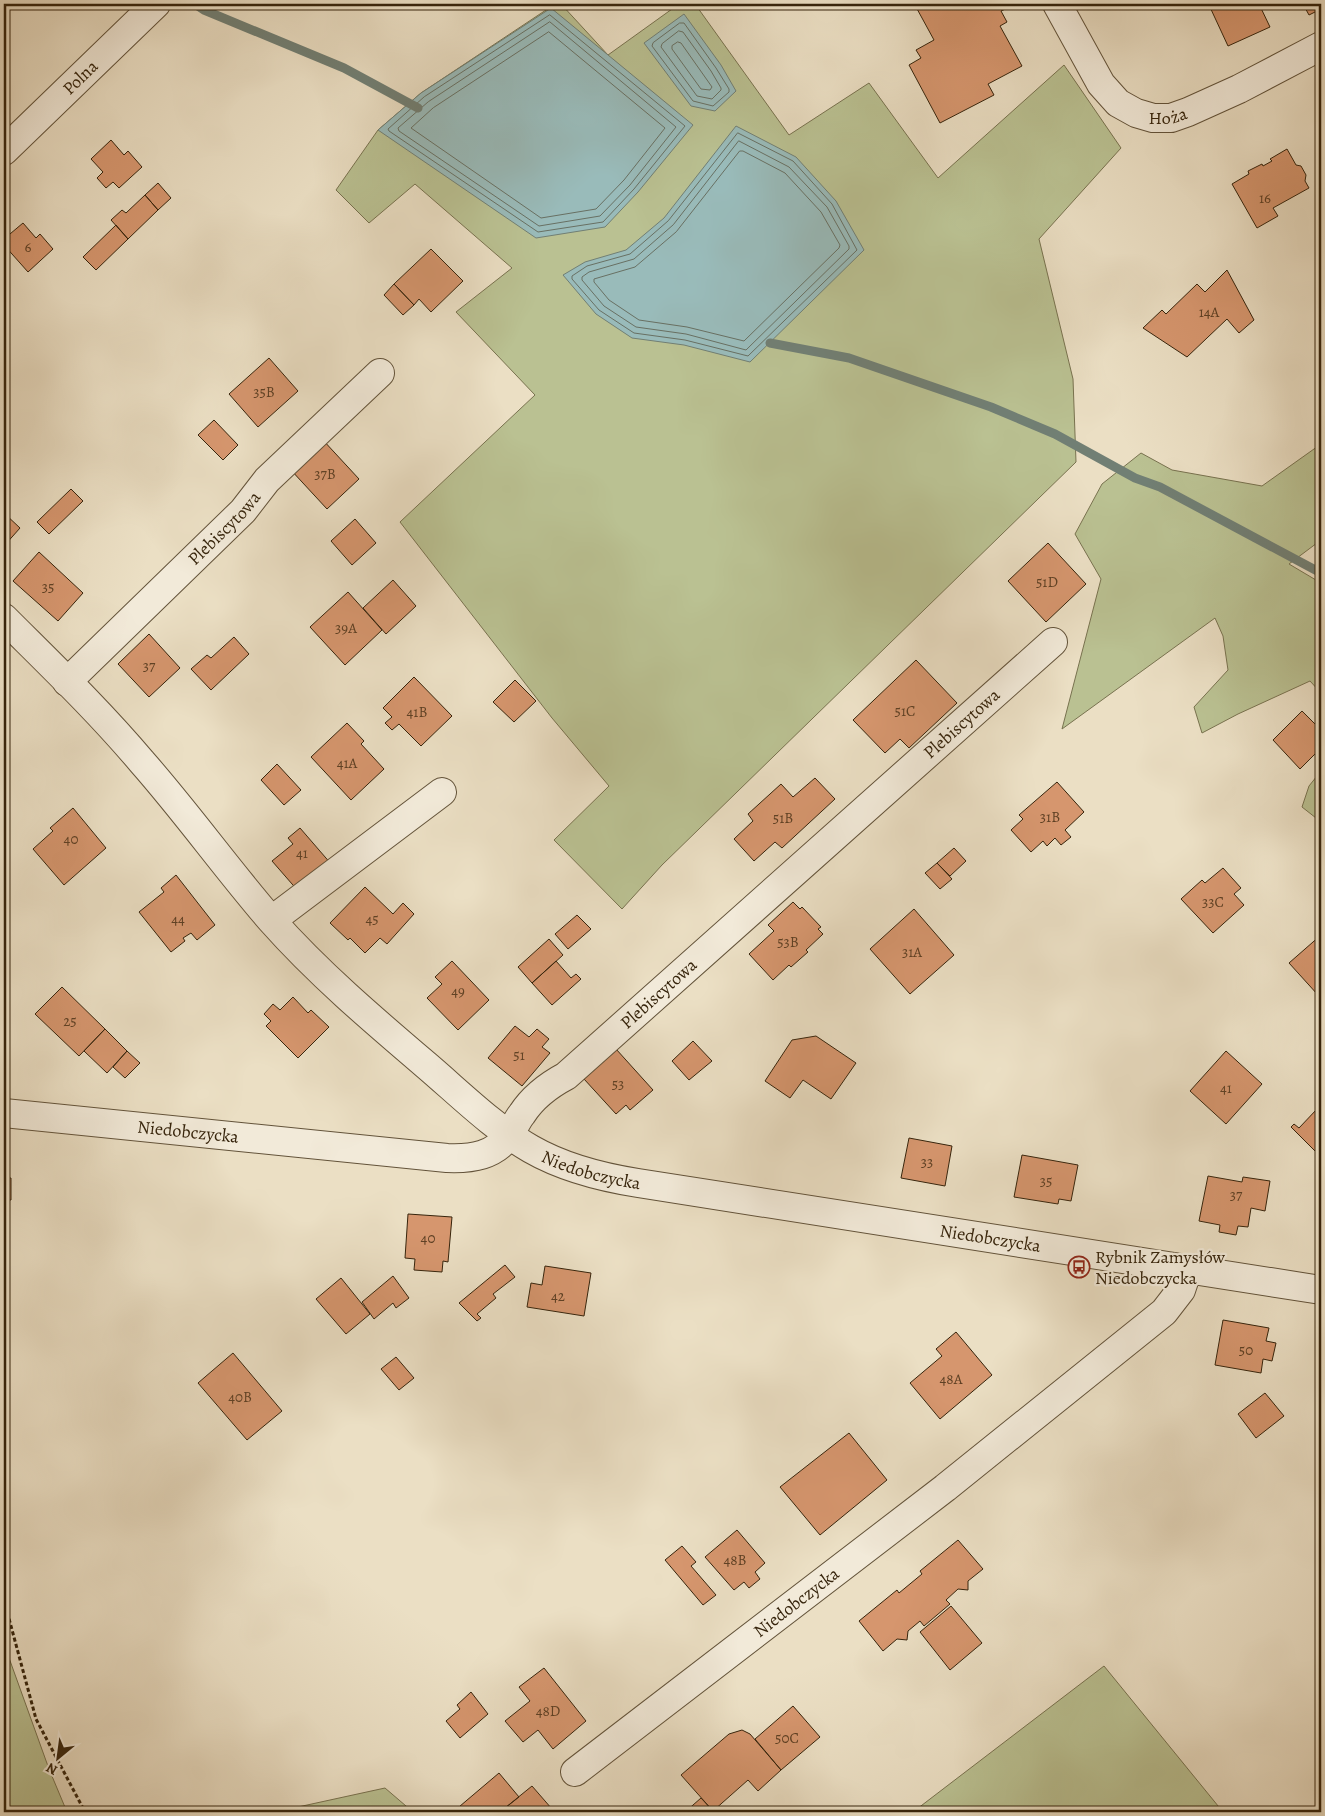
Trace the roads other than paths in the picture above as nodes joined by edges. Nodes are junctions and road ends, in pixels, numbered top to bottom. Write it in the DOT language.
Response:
graph roads {
  1 [pos="156,4"];
  2 [pos="1056,4"];
  3 [pos="1321,46"];
  4 [pos="4,151"];
  5 [pos="380,373"];
  6 [pos="4,618"];
  7 [pos="1053,642"];
  8 [pos="67,682"];
  9 [pos="442,792"];
  10 [pos="272,920"];
  11 [pos="4,1113"];
  12 [pos="510,1135"];
  13 [pos="1188,1270"];
  14 [pos="1321,1290"];
  15 [pos="575,1772"];
  1 -- 4 [label="street, Polna"];
  2 -- 3 [label="street, Hoża"];
  5 -- 8 [label="street, Plebiscytowa"];
  6 -- 8 [label="street"];
  7 -- 12 [label="street, Plebiscytowa"];
  8 -- 10 [label="street"];
  9 -- 10 [label="street"];
  10 -- 12 [label="street"];
  11 -- 12 [label="street, Niedobczycka"];
  12 -- 13 [label="street, Niedobczycka"];
  13 -- 14 [label="street, Niedobczycka"];
  13 -- 15 [label="street, Niedobczycka"];
}
